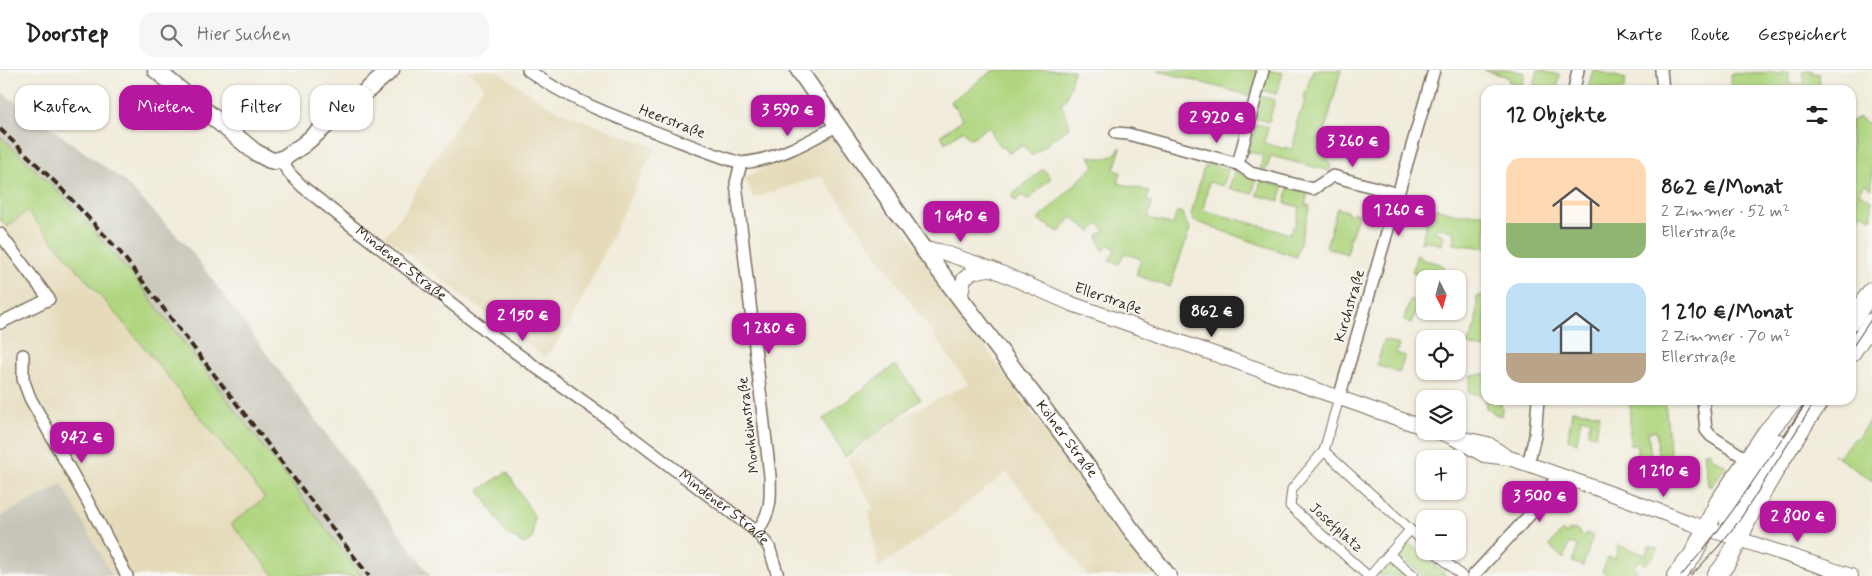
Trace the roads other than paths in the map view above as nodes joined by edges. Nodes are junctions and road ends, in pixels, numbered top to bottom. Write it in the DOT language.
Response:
graph roads {
  1 [pos="156,70"];
  2 [pos="391,70"];
  3 [pos="528,70"];
  4 [pos="799,70"];
  5 [pos="1263,70"];
  6 [pos="1434,70"];
  7 [pos="1578,70"];
  8 [pos="1661,70"];
  9 [pos="1575,85"];
  10 [pos="1662,85"];
  11 [pos="838,125"];
  12 [pos="1116,134"];
  13 [pos="280,160"];
  14 [pos="741,163"];
  15 [pos="1238,164"];
  16 [pos="1398,194"];
  17 [pos="0,234"];
  18 [pos="923,249"];
  19 [pos="992,269"];
  20 [pos="1872,291"];
  21 [pos="963,303"];
  22 [pos="1856,314"];
  23 [pos="1872,322"];
  24 [pos="0,323"];
  25 [pos="1856,346"];
  26 [pos="23,355"];
  27 [pos="1340,398"];
  28 [pos="1538,405"];
  29 [pos="1704,405"];
  30 [pos="1791,405"];
  31 [pos="1805,405"];
  32 [pos="1817,405"];
  33 [pos="1416,425"];
  34 [pos="1466,439"];
  35 [pos="1324,451"];
  36 [pos="1748,460"];
  37 [pos="1528,464"];
  38 [pos="1558,475"];
  39 [pos="1706,528"];
  40 [pos="1410,530"];
  41 [pos="757,532"];
  42 [pos="1416,535"];
  43 [pos="1739,539"];
  44 [pos="1389,554"];
  45 [pos="1443,560"];
  46 [pos="1456,574"];
  47 [pos="127,576"];
  48 [pos="778,576"];
  49 [pos="1168,576"];
  50 [pos="1369,576"];
  51 [pos="1414,576"];
  52 [pos="1473,576"];
  53 [pos="1676,576"];
  54 [pos="1716,576"];
  55 [pos="1851,576"];
  1 -- 13 [label="main road"];
  2 -- 13 [label="main road"];
  3 -- 14 [label="street, Heerstraße"];
  4 -- 11 [label="main road, Kölner Straße"];
  5 -- 15 [label="street"];
  6 -- 16 [label="street, Kirchstraße"];
  7 -- 9 [label="street"];
  8 -- 10 [label="street"];
  11 -- 14 [label="street"];
  11 -- 18 [label="main road, Kölner Straße"];
  12 -- 15 [label="street"];
  13 -- 41 [label="street, Mindener Straße"];
  14 -- 41 [label="street, Monheimstraße"];
  15 -- 16 [label="street"];
  16 -- 27 [label="street, Kirchstraße"];
  17 -- 24 [label="street"];
  18 -- 19 [label="street, Ellerstraße"];
  18 -- 21 [label="main road, Kölner Straße"];
  19 -- 21 [label="street"];
  19 -- 27 [label="street, Ellerstraße"];
  20 -- 22 [label="main road"];
  21 -- 49 [label="main road, Kölner Straße"];
  23 -- 25 [label="main road"];
  26 -- 47 [label="street"];
  27 -- 33 [label="street, Ellerstraße"];
  27 -- 35 [label="street, Josefplatz"];
  28 -- 37 [label="street"];
  29 -- 36 [label="street"];
  30 -- 36 [label="main road"];
  31 -- 43 [label="main road"];
  32 -- 43 [label="main road"];
  34 -- 37 [label="street"];
  35 -- 40 [label="street"];
  35 -- 50 [label="street, Josefplatz"];
  36 -- 39 [label="main road"];
  37 -- 38 [label="street"];
  38 -- 39 [label="street"];
  38 -- 52 [label="street"];
  39 -- 43 [label="street"];
  39 -- 53 [label="main road"];
  40 -- 42 [label="street"];
  40 -- 44 [label="street, Josefplatz"];
  41 -- 48 [label="street, Mindener Straße"];
  43 -- 54 [label="main road"];
  43 -- 55 [label="street"];
  44 -- 50 [label="street, Josefplatz"];
  44 -- 51 [label="street"];
  45 -- 46 [label="street"];
}
